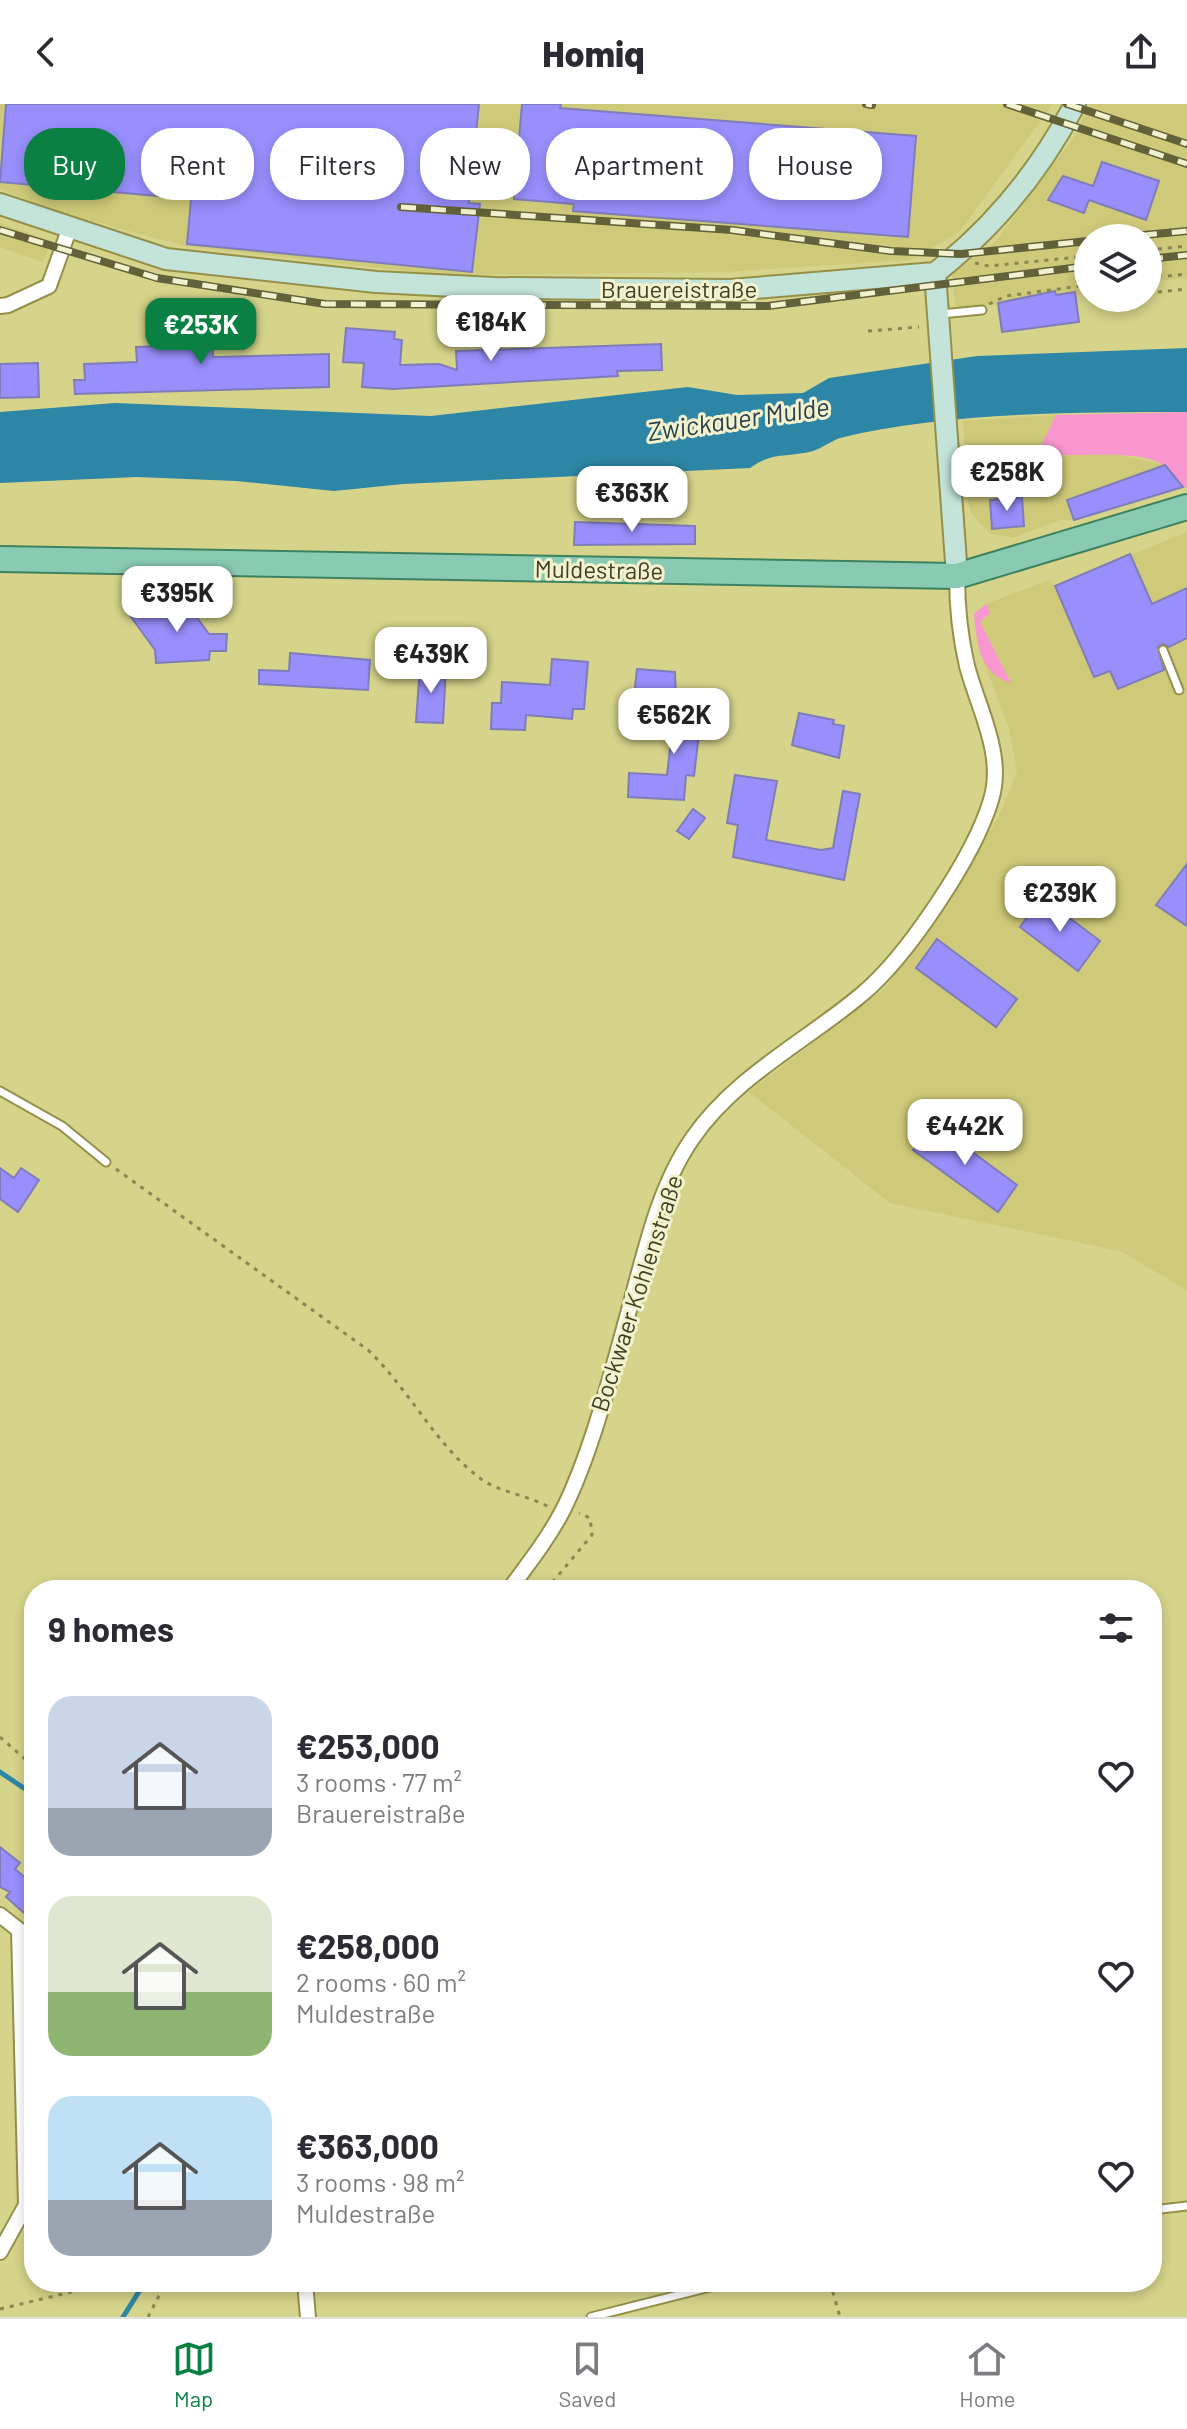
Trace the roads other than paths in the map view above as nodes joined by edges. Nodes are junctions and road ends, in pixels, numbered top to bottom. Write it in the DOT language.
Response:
graph roads {
  1 [pos="1075,104"];
  2 [pos="0,204"];
  3 [pos="70,227"];
  4 [pos="943,267"];
  5 [pos="0,306"];
  6 [pos="982,310"];
  7 [pos="939,327"];
  8 [pos="1187,507"];
  9 [pos="0,559"];
  10 [pos="957,576"];
  11 [pos="1163,650"];
  12 [pos="1179,690"];
  13 [pos="0,1091"];
  14 [pos="106,1162"];
  15 [pos="516,1580"];
  16 [pos="0,1915"];
  17 [pos="24,2126"];
  18 [pos="1187,2206"];
  19 [pos="24,2209"];
  20 [pos="1162,2209"];
  21 [pos="0,2252"];
  22 [pos="306,2292"];
  23 [pos="690,2292"];
  24 [pos="308,2317"];
  25 [pos="591,2317"];
  1 -- 4 [label="street"];
  2 -- 3 [label="street, Brauereistraße"];
  3 -- 4 [label="street, Brauereistraße"];
  3 -- 5 [label="street"];
  4 -- 7 [label="street"];
  6 -- 7 [label="lane"];
  7 -- 10 [label="street"];
  8 -- 10 [label="main road, Muldestraße"];
  9 -- 10 [label="main road, Muldestraße"];
  10 -- 15 [label="street, Bockwaer Kohlenstraße"];
  11 -- 12 [label="lane"];
  13 -- 14 [label="lane"];
  16 -- 17 [label="street"];
  18 -- 20 [label="lane"];
  19 -- 21 [label="street"];
  22 -- 24 [label="street"];
  23 -- 25 [label="lane"];
}
